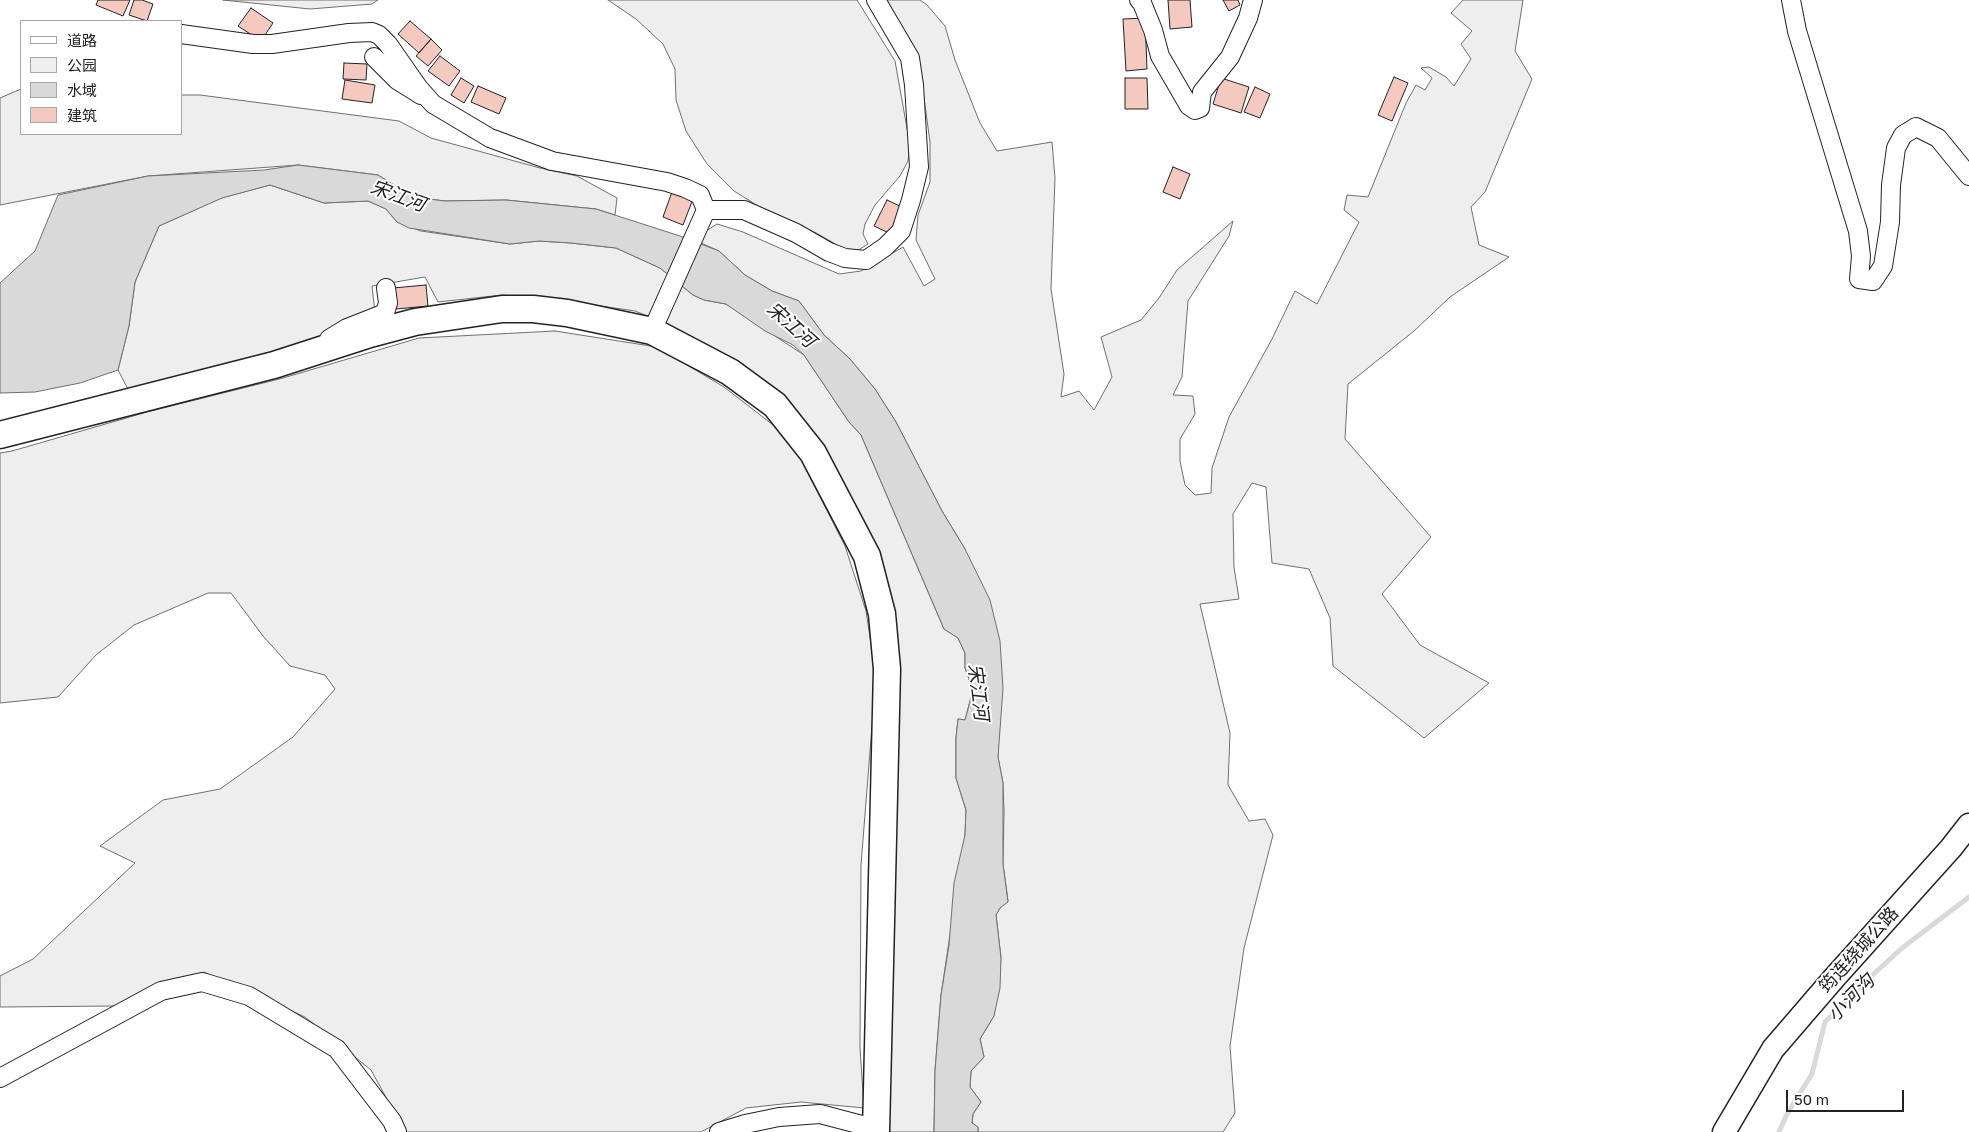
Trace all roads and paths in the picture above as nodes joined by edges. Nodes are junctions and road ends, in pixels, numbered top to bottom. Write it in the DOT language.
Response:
graph roads {
  1 [pos="876,0"];
  2 [pos="1139,0"];
  3 [pos="1253,0"];
  4 [pos="1791,0"];
  5 [pos="183,36"];
  6 [pos="374,57"];
  7 [pos="430,100"];
  8 [pos="1969,176"];
  9 [pos="706,210"];
  10 [pos="386,288"];
  11 [pos="652,331"];
  12 [pos="321,349"];
  13 [pos="0,436"];
  14 [pos="1969,825"];
  15 [pos="0,1078"];
  16 [pos="876,1130"];
  17 [pos="397,1132"];
  18 [pos="719,1132"];
  19 [pos="1724,1132"];
  1 -- 9 [label="street"];
  2 -- 3 [label="street"];
  4 -- 8 [label="street"];
  5 -- 7 [label="street"];
  6 -- 7 [label="street"];
  7 -- 9 [label="street"];
  9 -- 11 [label="street"];
  10 -- 12 [label="street"];
  11 -- 12 [label="highway"];
  11 -- 16 [label="highway"];
  12 -- 13 [label="highway"];
  14 -- 19 [label="main road, 筠连绕城公路"];
  15 -- 17 [label="street"];
  16 -- 18 [label="street"];
}
